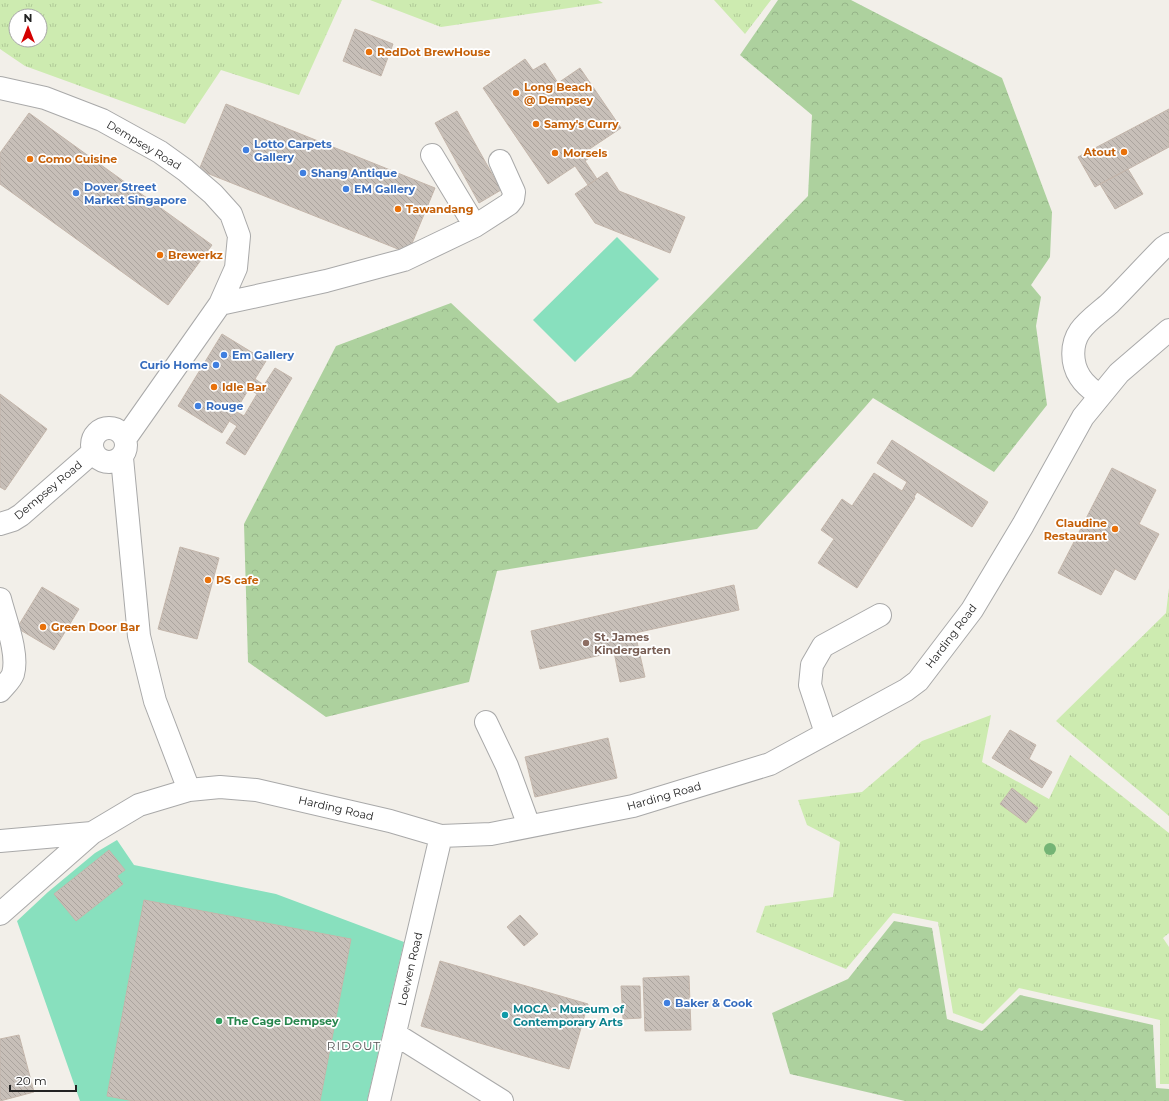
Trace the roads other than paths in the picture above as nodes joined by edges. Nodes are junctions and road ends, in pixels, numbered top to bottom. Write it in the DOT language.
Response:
graph roads {
  1 [pos="0,88"];
  2 [pos="432,156"];
  3 [pos="500,161"];
  4 [pos="475,226"];
  5 [pos="1169,244"];
  6 [pos="220,304"];
  7 [pos="1169,330"];
  8 [pos="1100,396"];
  9 [pos="123,448"];
  10 [pos="93,452"];
  11 [pos="0,524"];
  12 [pos="0,599"];
  13 [pos="880,615"];
  14 [pos="0,691"];
  15 [pos="486,722"];
  16 [pos="826,733"];
  17 [pos="189,790"];
  18 [pos="529,826"];
  19 [pos="92,833"];
  20 [pos="441,836"];
  21 [pos="0,840"];
  22 [pos="0,914"];
  23 [pos="395,1034"];
  24 [pos="379,1101"];
  25 [pos="502,1101"];
  1 -- 6 [label="street, Dempsey Road"];
  2 -- 4 [label="street"];
  3 -- 4 [label="street"];
  4 -- 6 [label="street"];
  5 -- 8 [label="street"];
  6 -- 9 [label="street, Dempsey Road"];
  7 -- 8 [label="street, Harding Road"];
  8 -- 16 [label="street, Harding Road"];
  9 -- 10 [label="street"];
  9 -- 10 [label="street"];
  9 -- 17 [label="street"];
  10 -- 11 [label="street, Dempsey Road"];
  12 -- 14 [label="street"];
  13 -- 16 [label="street"];
  15 -- 18 [label="street"];
  16 -- 18 [label="street, Harding Road"];
  17 -- 19 [label="street, Harding Road"];
  17 -- 20 [label="street, Harding Road"];
  18 -- 20 [label="street, Harding Road"];
  19 -- 21 [label="street"];
  19 -- 22 [label="street, Harding Road"];
  20 -- 23 [label="street, Loewen Road"];
  23 -- 24 [label="street, Loewen Road"];
  23 -- 25 [label="street"];
}
